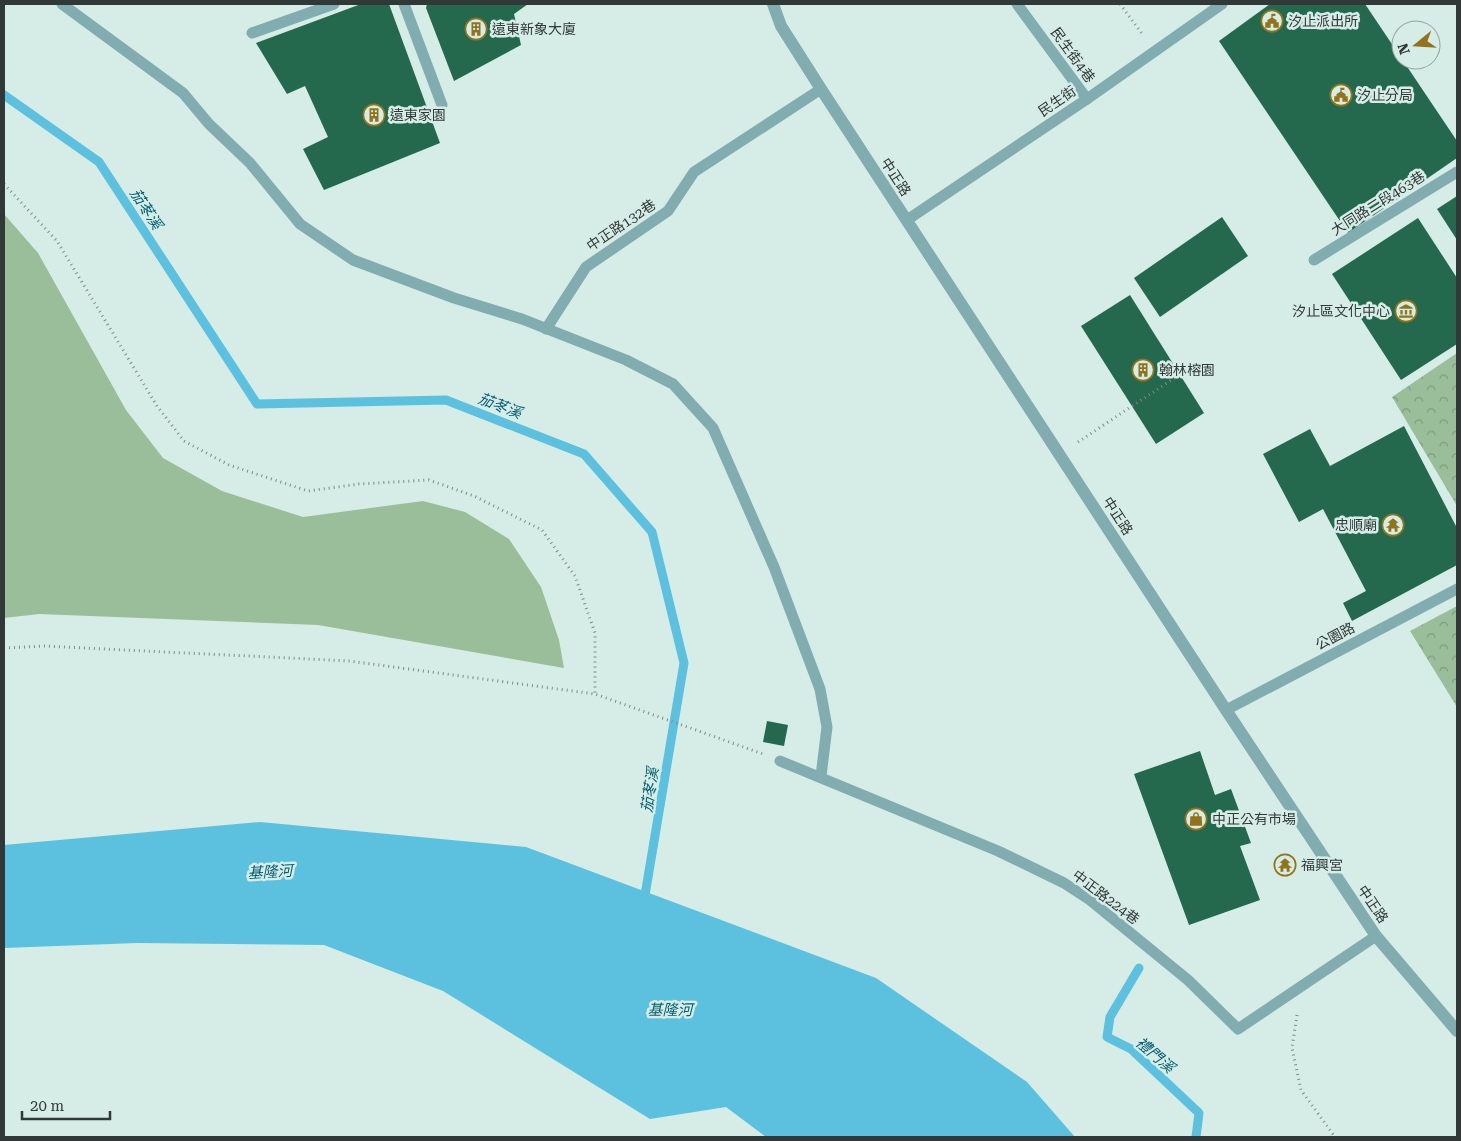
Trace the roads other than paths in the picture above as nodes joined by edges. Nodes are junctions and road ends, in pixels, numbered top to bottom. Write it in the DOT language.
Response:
graph roads {
  1 [pos="62,4"];
  2 [pos="334,4"];
  3 [pos="404,4"];
  4 [pos="773,4"];
  5 [pos="1017,4"];
  6 [pos="1222,4"];
  7 [pos="252,33"];
  8 [pos="821,88"];
  9 [pos="1087,99"];
  10 [pos="442,105"];
  11 [pos="1457,172"];
  12 [pos="907,220"];
  13 [pos="1314,260"];
  14 [pos="546,329"];
  15 [pos="1457,589"];
  16 [pos="1226,710"];
  17 [pos="780,761"];
  18 [pos="821,776"];
  19 [pos="1376,936"];
  20 [pos="1457,1031"];
  1 -- 14 [label="lane"];
  2 -- 7 [label="lane"];
  3 -- 10 [label="lane"];
  4 -- 8 [label="street, 中正路"];
  5 -- 9 [label="lane, 民生街4巷"];
  6 -- 9 [label="lane, 民生街"];
  8 -- 12 [label="street, 中正路"];
  8 -- 14 [label="lane, 中正路132巷"];
  9 -- 12 [label="lane, 民生街"];
  11 -- 13 [label="lane, 大同路二段463巷"];
  12 -- 16 [label="street, 中正路"];
  14 -- 18 [label="lane"];
  15 -- 16 [label="lane, 公園路"];
  16 -- 19 [label="street, 中正路"];
  17 -- 18 [label="lane, 中正路224巷"];
  18 -- 19 [label="lane, 中正路224巷"];
  19 -- 20 [label="street, 中正路"];
}
